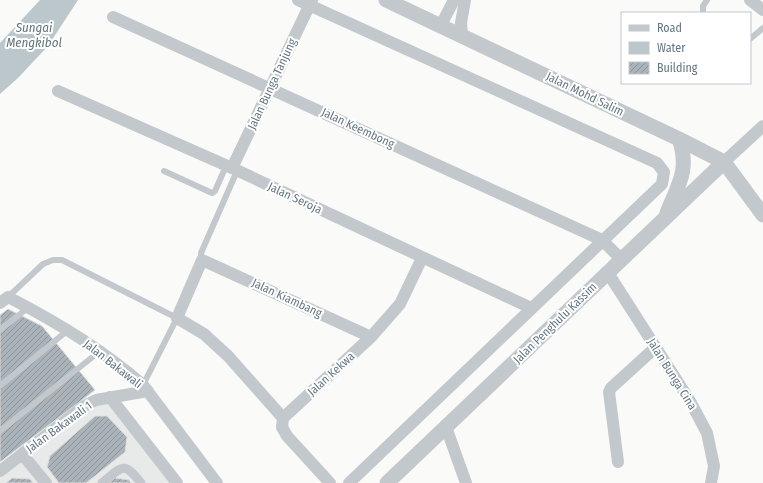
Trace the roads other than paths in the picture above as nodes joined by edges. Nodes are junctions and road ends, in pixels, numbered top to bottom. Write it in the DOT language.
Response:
graph roads {
  1 [pos="298,0"];
  2 [pos="386,0"];
  3 [pos="454,0"];
  4 [pos="465,0"];
  5 [pos="707,0"];
  6 [pos="750,0"];
  7 [pos="311,3"];
  8 [pos="763,10"];
  9 [pos="703,12"];
  10 [pos="113,17"];
  11 [pos="441,25"];
  12 [pos="763,28"];
  13 [pos="462,35"];
  14 [pos="751,39"];
  15 [pos="271,88"];
  16 [pos="58,92"];
  17 [pos="763,126"];
  18 [pos="679,139"];
  19 [pos="724,162"];
  20 [pos="232,168"];
  21 [pos="164,170"];
  22 [pos="763,215"];
  23 [pos="665,218"];
  24 [pos="602,240"];
  25 [pos="422,258"];
  26 [pos="202,260"];
  27 [pos="622,260"];
  28 [pos="608,273"];
  29 [pos="4,300"];
  30 [pos="29,307"];
  31 [pos="531,308"];
  32 [pos="177,318"];
  33 [pos="0,330"];
  34 [pos="67,331"];
  35 [pos="371,337"];
  36 [pos="656,347"];
  37 [pos="100,352"];
  38 [pos="0,386"];
  39 [pos="145,388"];
  40 [pos="110,397"];
  41 [pos="283,418"];
  42 [pos="446,427"];
  43 [pos="0,432"];
  44 [pos="22,454"];
  45 [pos="618,462"];
  46 [pos="0,471"];
  47 [pos="46,483"];
  48 [pos="102,483"];
  49 [pos="141,483"];
  50 [pos="177,483"];
  51 [pos="217,483"];
  52 [pos="330,483"];
  53 [pos="349,483"];
  54 [pos="387,483"];
  55 [pos="466,483"];
  56 [pos="711,483"];
  1 -- 7 [label="street"];
  2 -- 11 [label="street, Jalan Mohd Salim"];
  3 -- 11 [label="street"];
  4 -- 13 [label="street"];
  5 -- 9 [label="lane"];
  6 -- 8 [label="street"];
  7 -- 15 [label="street, Jalan Bunga Tanjung"];
  7 -- 24 [label="street"];
  10 -- 15 [label="street, Jalan Keembong"];
  11 -- 13 [label="street, Jalan Mohd Salim"];
  12 -- 14 [label="lane"];
  13 -- 18 [label="street, Jalan Mohd Salim"];
  15 -- 20 [label="street, Jalan Bunga Tanjung"];
  15 -- 24 [label="street, Jalan Keembong"];
  16 -- 20 [label="street, Jalan Seroja"];
  17 -- 19 [label="street"];
  18 -- 19 [label="street, Jalan Mohd Salim"];
  18 -- 23 [label="street"];
  19 -- 22 [label="street, Jalan Mohd Salim"];
  19 -- 23 [label="street, Jalan Penghulu Kassim"];
  20 -- 21 [label="lane"];
  20 -- 25 [label="street, Jalan Seroja"];
  20 -- 26 [label="lane"];
  23 -- 27 [label="street, Jalan Penghulu Kassim"];
  24 -- 27 [label="street"];
  24 -- 31 [label="street"];
  25 -- 31 [label="street, Jalan Seroja"];
  25 -- 35 [label="street, Jalan Kekwa"];
  26 -- 32 [label="street"];
  26 -- 35 [label="street, Jalan Kiambang"];
  27 -- 28 [label="street, Jalan Penghulu Kassim"];
  28 -- 36 [label="street, Jalan Bunga Cina"];
  28 -- 42 [label="street, Jalan Penghulu Kassim"];
  29 -- 30 [label="street, Jalan Bakawali"];
  29 -- 32 [label="lane"];
  30 -- 33 [label="lane"];
  30 -- 34 [label="street, Jalan Bakawali"];
  31 -- 53 [label="street"];
  32 -- 39 [label="lane"];
  32 -- 41 [label="street"];
  34 -- 37 [label="street, Jalan Bakawali"];
  34 -- 38 [label="lane"];
  35 -- 41 [label="street, Jalan Kekwa"];
  36 -- 45 [label="street"];
  36 -- 56 [label="street, Jalan Bunga Cina"];
  37 -- 39 [label="street, Jalan Bakawali"];
  37 -- 43 [label="lane"];
  39 -- 40 [label="street, Jalan Bakawali 1"];
  39 -- 51 [label="street, Jalan Bakawali"];
  40 -- 44 [label="street, Jalan Bakawali 1"];
  40 -- 50 [label="street"];
  41 -- 52 [label="street"];
  42 -- 54 [label="street, Jalan Penghulu Kassim"];
  42 -- 55 [label="street"];
  44 -- 46 [label="street, Jalan Bakawali 1"];
  44 -- 47 [label="street"];
  48 -- 49 [label="street"];
}
